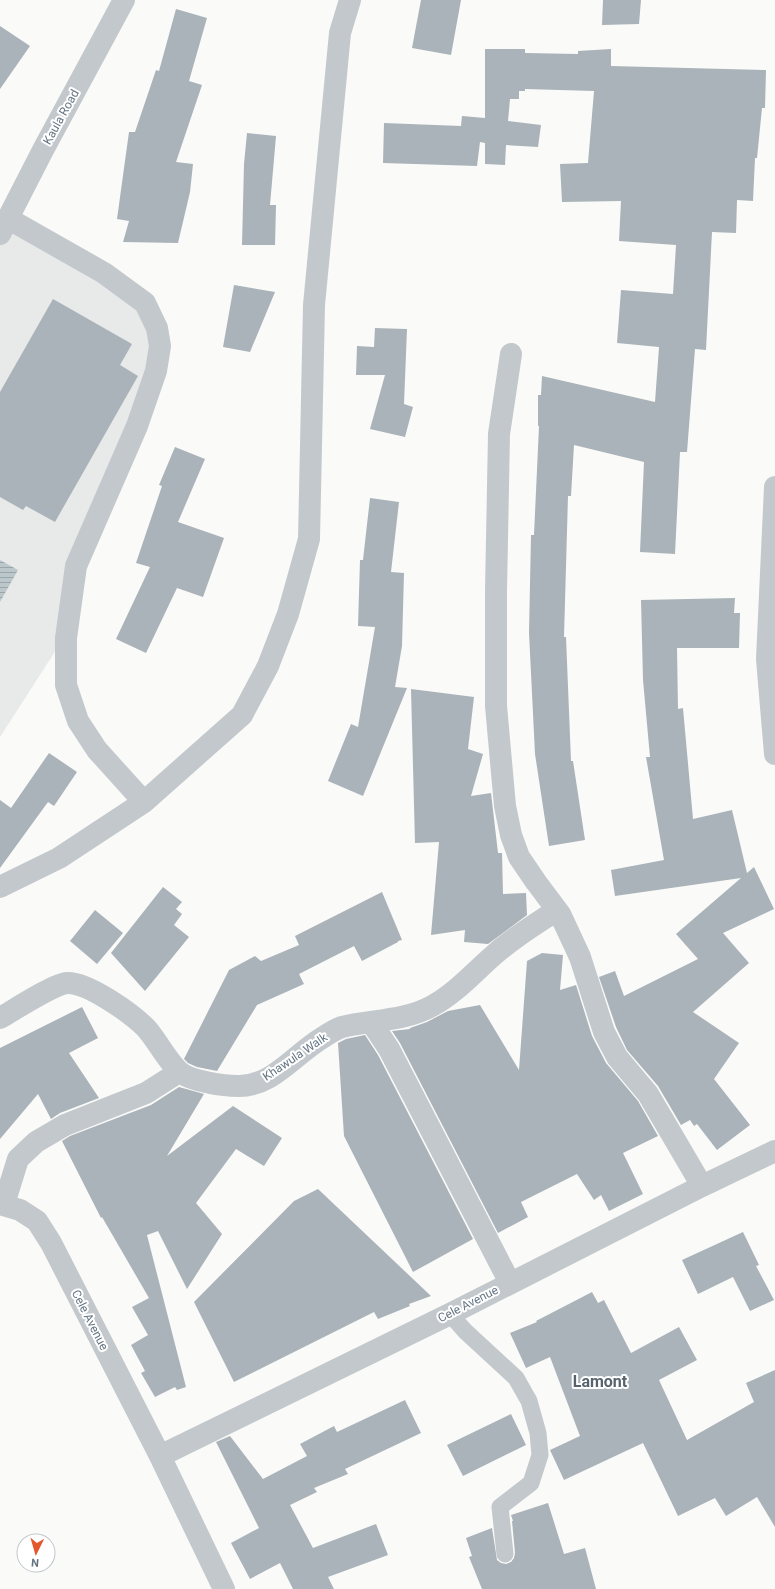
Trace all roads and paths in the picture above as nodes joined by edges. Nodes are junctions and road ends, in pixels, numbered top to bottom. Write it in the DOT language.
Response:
graph roads {
  1 [pos="124,0"];
  2 [pos="350,0"];
  3 [pos="4,227"];
  4 [pos="511,354"];
  5 [pos="775,487"];
  6 [pos="775,754"];
  7 [pos="144,802"];
  8 [pos="0,887"];
  9 [pos="557,910"];
  10 [pos="0,1018"];
  11 [pos="371,1022"];
  12 [pos="180,1072"];
  13 [pos="775,1152"];
  14 [pos="702,1186"];
  15 [pos="2,1204"];
  16 [pos="510,1283"];
  17 [pos="450,1314"];
  18 [pos="160,1456"];
  19 [pos="505,1554"];
  20 [pos="224,1589"];
  1 -- 3 [label="street, Kaula Road"];
  2 -- 7 [label="street"];
  3 -- 7 [label="street"];
  4 -- 9 [label="street"];
  5 -- 6 [label="street"];
  7 -- 8 [label="street"];
  9 -- 11 [label="street, Khawula Walk"];
  9 -- 14 [label="street"];
  10 -- 12 [label="street, Khawula Walk"];
  11 -- 12 [label="street, Khawula Walk"];
  11 -- 16 [label="street"];
  12 -- 15 [label="street"];
  13 -- 14 [label="street, Cele Avenue"];
  14 -- 16 [label="street, Cele Avenue"];
  15 -- 18 [label="street, Cele Avenue"];
  16 -- 17 [label="street, Cele Avenue"];
  17 -- 18 [label="street, Cele Avenue"];
  17 -- 19 [label="lane"];
  18 -- 20 [label="street, Cele Avenue"];
}
